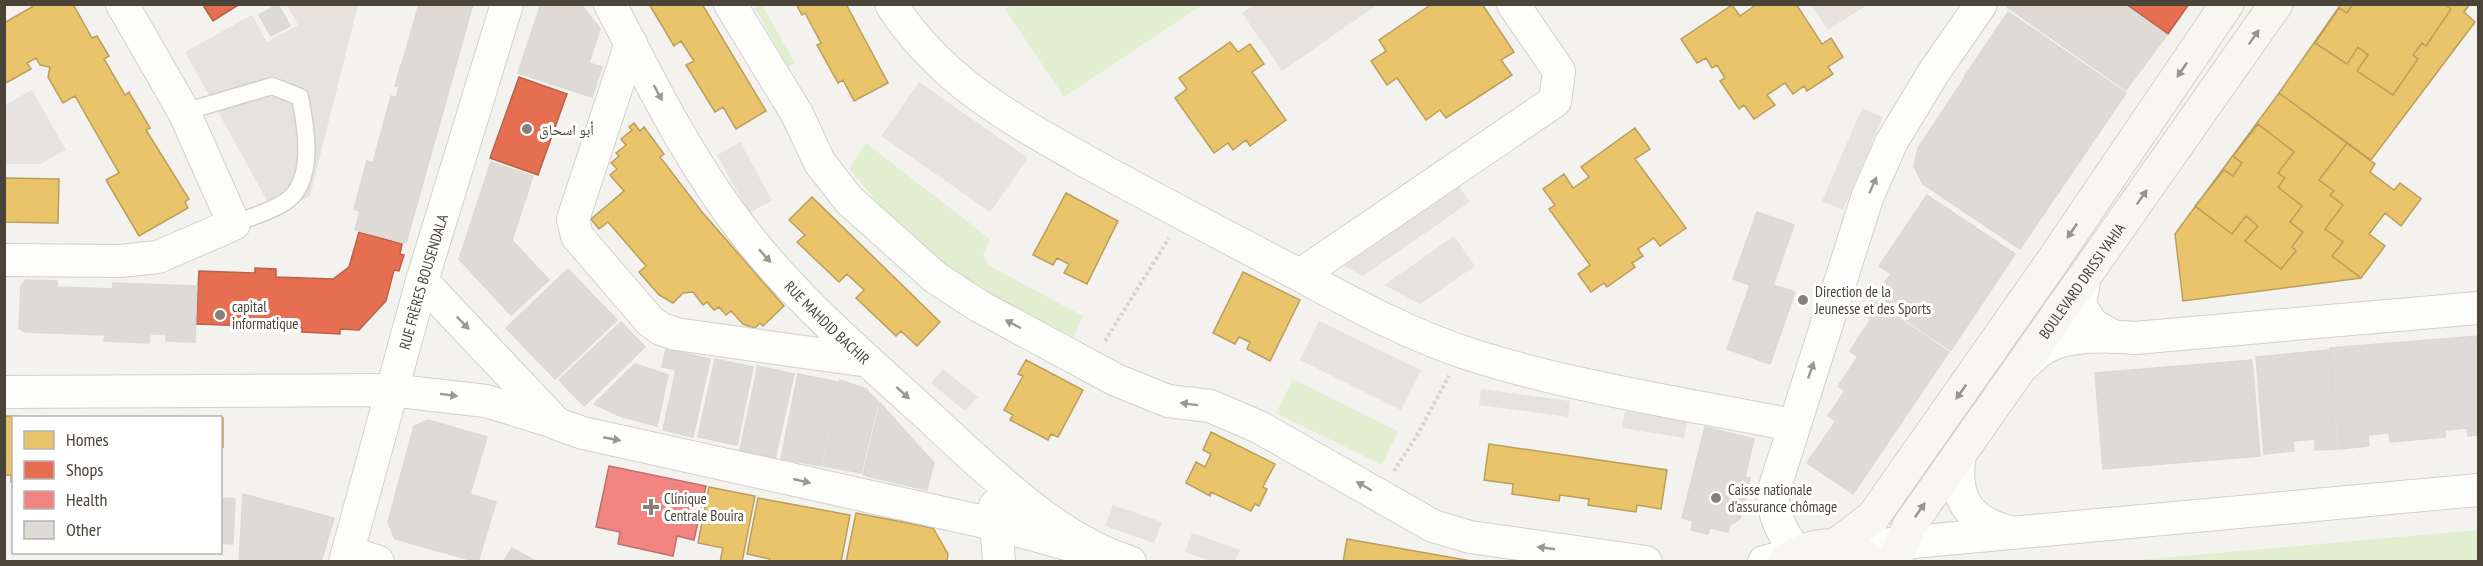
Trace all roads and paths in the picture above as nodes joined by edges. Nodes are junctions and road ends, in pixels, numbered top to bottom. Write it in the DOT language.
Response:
graph roads {
  1 [pos="122,4"];
  2 [pos="507,4"];
  3 [pos="610,4"];
  4 [pos="730,4"];
  5 [pos="891,4"];
  6 [pos="1981,4"];
  7 [pos="2227,4"];
  8 [pos="2276,4"];
  9 [pos="1524,9"];
  10 [pos="631,43"];
  11 [pos="184,112"];
  12 [pos="1184,214"];
  13 [pos="234,224"];
  14 [pos="4,260"];
  15 [pos="1300,275"];
  16 [pos="2084,280"];
  17 [pos="422,281"];
  18 [pos="2478,308"];
  19 [pos="1114,329"];
  20 [pos="2114,337"];
  21 [pos="1462,352"];
  22 [pos="868,361"];
  23 [pos="2021,367"];
  24 [pos="390,390"];
  25 [pos="4,392"];
  26 [pos="557,424"];
  27 [pos="1792,425"];
  28 [pos="1960,453"];
  29 [pos="989,472"];
  30 [pos="1389,478"];
  31 [pos="2478,490"];
  32 [pos="998,525"];
  33 [pos="2012,532"];
  34 [pos="1851,552"];
  35 [pos="1902,555"];
  36 [pos="346,557"];
  37 [pos="1791,557"];
  38 [pos="1120,559"];
  39 [pos="378,561"];
  40 [pos="999,561"];
  41 [pos="1646,561"];
  42 [pos="1764,561"];
  1 -- 11 [label="street"];
  2 -- 17 [label="street, RUE FRÈRES BOUSENDALA"];
  3 -- 10 [label="street, RUE MAHDID BACHIR"];
  41 -- 4 [label="street, one-way"];
  5 -- 12 [label="street"];
  27 -- 6 [label="street, one-way"];
  7 -- 34 [label="main road, one-way"];
  16 -- 8 [label="main road, BOULEVARD DRISSI YAHIA, one-way"];
  9 -- 15 [label="street"];
  10 -- 22 [label="street, RUE MAHDID BACHIR, one-way"];
  10 -- 22 [label="street"];
  11 -- 13 [label="street"];
  11 -- 13 [label="lane"];
  12 -- 15 [label="street"];
  12 -- 19 [label="path"];
  13 -- 14 [label="street"];
  15 -- 21 [label="street"];
  16 -- 20 [label="street"];
  16 -- 23 [label="main road, BOULEVARD DRISSI YAHIA"];
  17 -- 24 [label="street, RUE FRÈRES BOUSENDALA"];
  17 -- 26 [label="street, one-way"];
  18 -- 20 [label="street"];
  20 -- 23 [label="street"];
  21 -- 27 [label="street"];
  21 -- 30 [label="path"];
  22 -- 29 [label="street, RUE MAHDID BACHIR, one-way"];
  23 -- 28 [label="main road, BOULEVARD DRISSI YAHIA"];
  24 -- 25 [label="street"];
  24 -- 26 [label="street, one-way"];
  24 -- 36 [label="street, RUE FRÈRES BOUSENDALA"];
  26 -- 32 [label="street, one-way"];
  27 -- 37 [label="street"];
  28 -- 33 [label="street"];
  35 -- 28 [label="main road, BOULEVARD DRISSI YAHIA, one-way"];
  29 -- 32 [label="street"];
  29 -- 38 [label="street, RUE MAHDID BACHIR"];
  31 -- 33 [label="street"];
  32 -- 38 [label="street"];
  32 -- 40 [label="street"];
  33 -- 35 [label="street"];
  34 -- 35 [label="street"];
  34 -- 37 [label="main road"];
  36 -- 39 [label="street"];
  37 -- 42 [label="street"];
}
